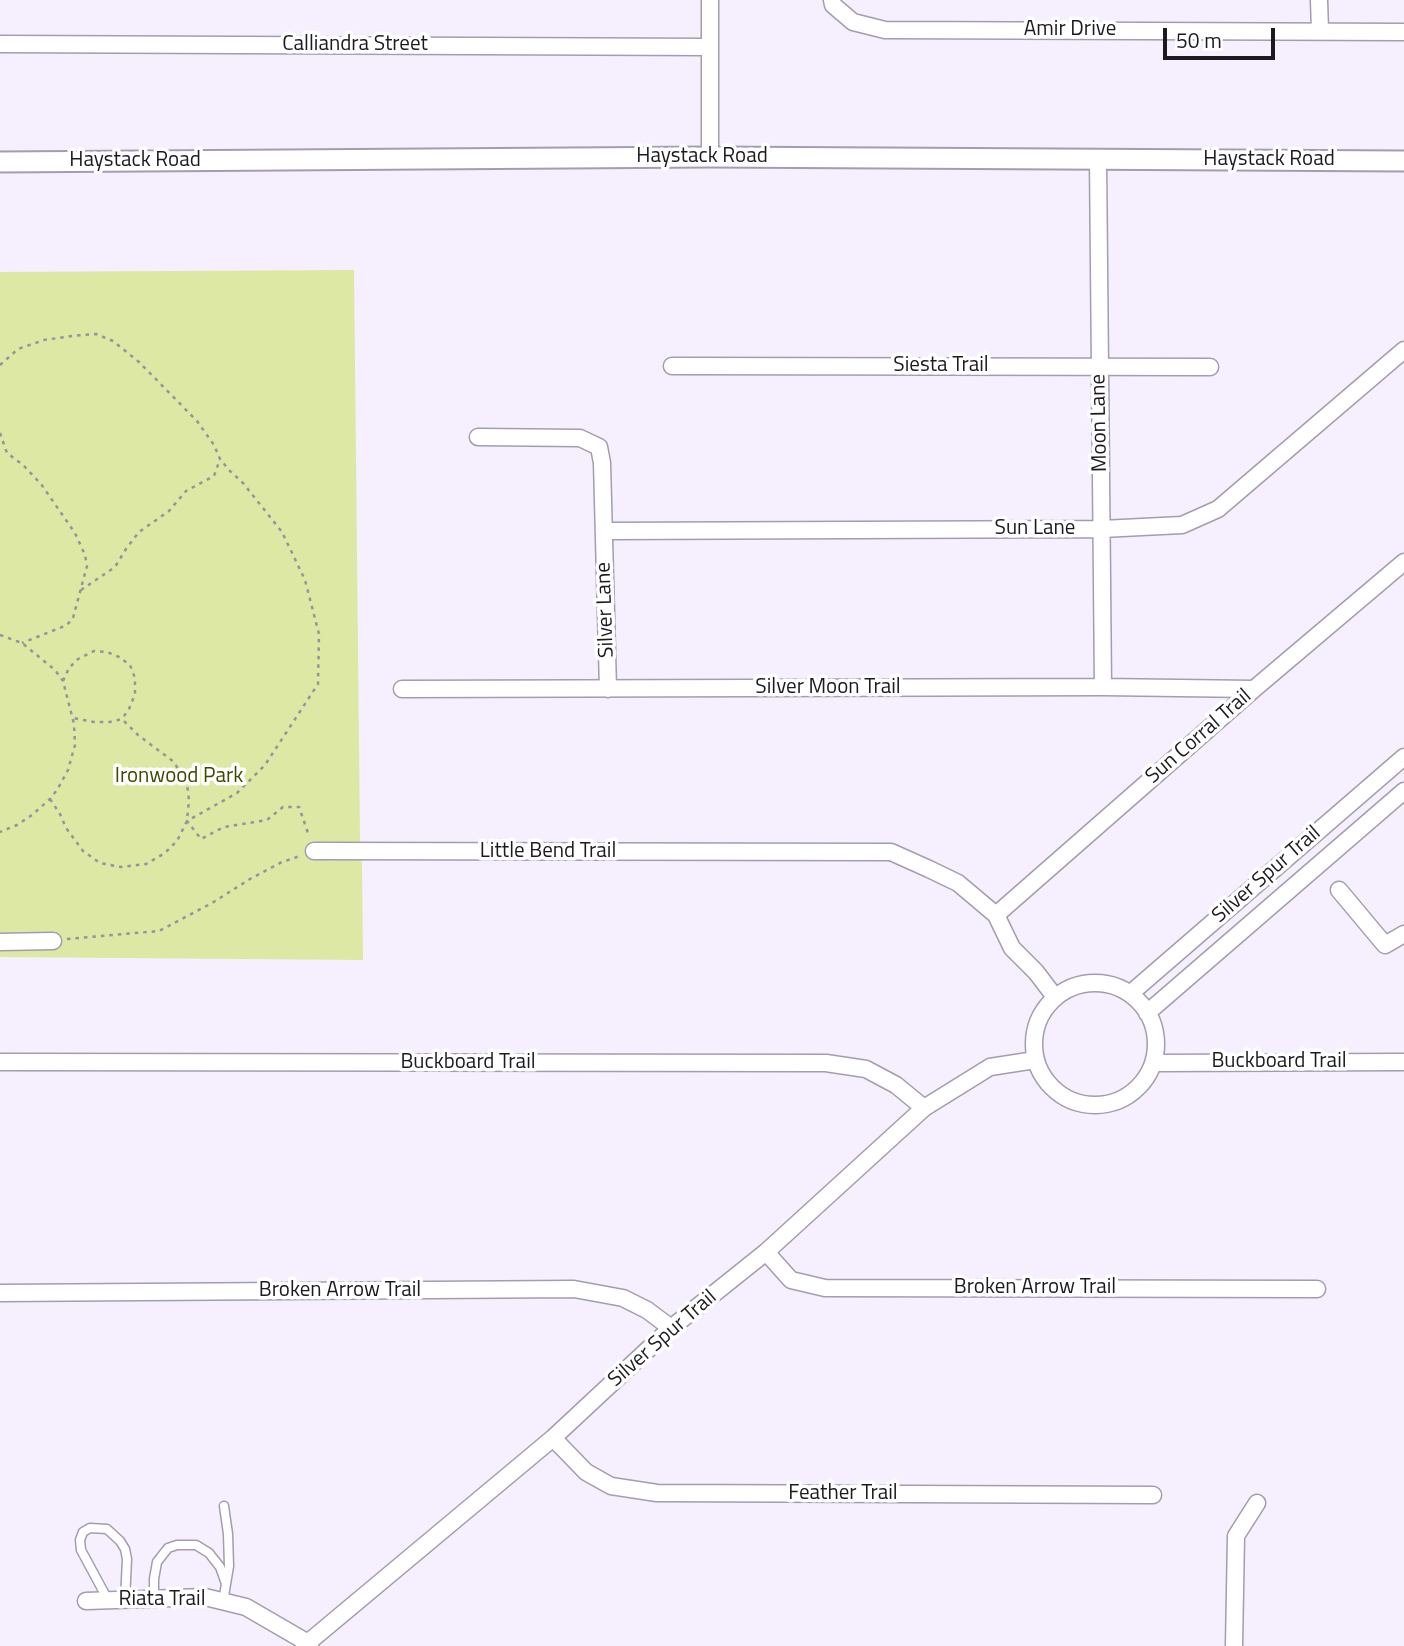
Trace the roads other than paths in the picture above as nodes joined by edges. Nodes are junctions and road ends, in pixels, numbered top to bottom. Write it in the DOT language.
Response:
graph roads {
  1 [pos="710,0"];
  2 [pos="832,0"];
  3 [pos="1319,0"];
  4 [pos="1320,31"];
  5 [pos="1404,32"];
  6 [pos="0,44"];
  7 [pos="710,47"];
  8 [pos="710,157"];
  9 [pos="1098,159"];
  10 [pos="1404,161"];
  11 [pos="0,162"];
  12 [pos="1404,350"];
  13 [pos="672,366"];
  14 [pos="1099,366"];
  15 [pos="1210,367"];
  16 [pos="478,437"];
  17 [pos="1102,529"];
  18 [pos="604,531"];
  19 [pos="1404,562"];
  20 [pos="1103,687"];
  21 [pos="402,689"];
  22 [pos="608,689"];
  23 [pos="1254,689"];
  24 [pos="1404,757"];
  25 [pos="1404,791"];
  26 [pos="314,851"];
  27 [pos="1339,890"];
  28 [pos="996,915"];
  29 [pos="1404,934"];
  30 [pos="53,941"];
  31 [pos="0,942"];
  32 [pos="1131,993"];
  33 [pos="1055,997"];
  34 [pos="1147,1013"];
  35 [pos="1035,1060"];
  36 [pos="0,1062"];
  37 [pos="1404,1062"];
  38 [pos="1154,1063"];
  39 [pos="924,1108"];
  40 [pos="765,1252"];
  41 [pos="1317,1289"];
  42 [pos="0,1293"];
  43 [pos="671,1328"];
  44 [pos="552,1438"];
  45 [pos="1153,1495"];
  46 [pos="1257,1503"];
  47 [pos="224,1506"];
  48 [pos="226,1584"];
  49 [pos="154,1599"];
  50 [pos="108,1600"];
  51 [pos="125,1600"];
  52 [pos="86,1601"];
  53 [pos="223,1602"];
  54 [pos="307,1645"];
  55 [pos="1234,1646"];
  1 -- 7 [label="street"];
  2 -- 4 [label="street, Amir Drive"];
  3 -- 4 [label="street"];
  4 -- 5 [label="street, Amir Drive"];
  6 -- 7 [label="street, Calliandra Street"];
  7 -- 8 [label="street"];
  8 -- 9 [label="street, Haystack Road"];
  8 -- 11 [label="street, Haystack Road"];
  9 -- 10 [label="street, Haystack Road"];
  9 -- 14 [label="street, Moon Lane"];
  12 -- 17 [label="street, Sun Lane"];
  13 -- 14 [label="street, Siesta Trail"];
  14 -- 15 [label="street, Siesta Trail"];
  14 -- 17 [label="street, Moon Lane"];
  16 -- 18 [label="street, Silver Lane"];
  17 -- 18 [label="street, Sun Lane"];
  17 -- 20 [label="street, Moon Lane"];
  18 -- 22 [label="street, Silver Lane"];
  19 -- 23 [label="street, Sun Corral Trail"];
  20 -- 22 [label="street, Silver Moon Trail"];
  20 -- 23 [label="street, Silver Moon Trail"];
  21 -- 22 [label="street, Silver Moon Trail"];
  23 -- 28 [label="street, Sun Corral Trail"];
  24 -- 32 [label="street, Silver Spur Trail"];
  25 -- 34 [label="street, Silver Spur Trail"];
  26 -- 28 [label="street, Little Bend Trail"];
  27 -- 29 [label="street"];
  28 -- 33 [label="street, Little Bend Trail"];
  30 -- 31 [label="street"];
  32 -- 33 [label="street"];
  32 -- 34 [label="street"];
  33 -- 35 [label="street"];
  34 -- 38 [label="street"];
  35 -- 38 [label="street"];
  35 -- 39 [label="street, Silver Spur Trail"];
  36 -- 39 [label="street, Buckboard Trail"];
  37 -- 38 [label="street, Buckboard Trail"];
  39 -- 40 [label="street, Silver Spur Trail"];
  40 -- 41 [label="street, Broken Arrow Trail"];
  40 -- 43 [label="street, Silver Spur Trail"];
  42 -- 43 [label="street, Broken Arrow Trail"];
  43 -- 44 [label="street, Silver Spur Trail"];
  44 -- 45 [label="street, Feather Trail"];
  44 -- 54 [label="street, Silver Spur Trail"];
  46 -- 55 [label="street"];
  47 -- 48 [label="lane"];
  48 -- 49 [label="lane"];
  48 -- 53 [label="lane"];
  49 -- 51 [label="street, Riata Trail"];
  49 -- 53 [label="street, Riata Trail"];
  50 -- 51 [label="street, Riata Trail"];
  50 -- 51 [label="lane"];
  50 -- 52 [label="street, Riata Trail"];
  53 -- 54 [label="street, Riata Trail"];
}
